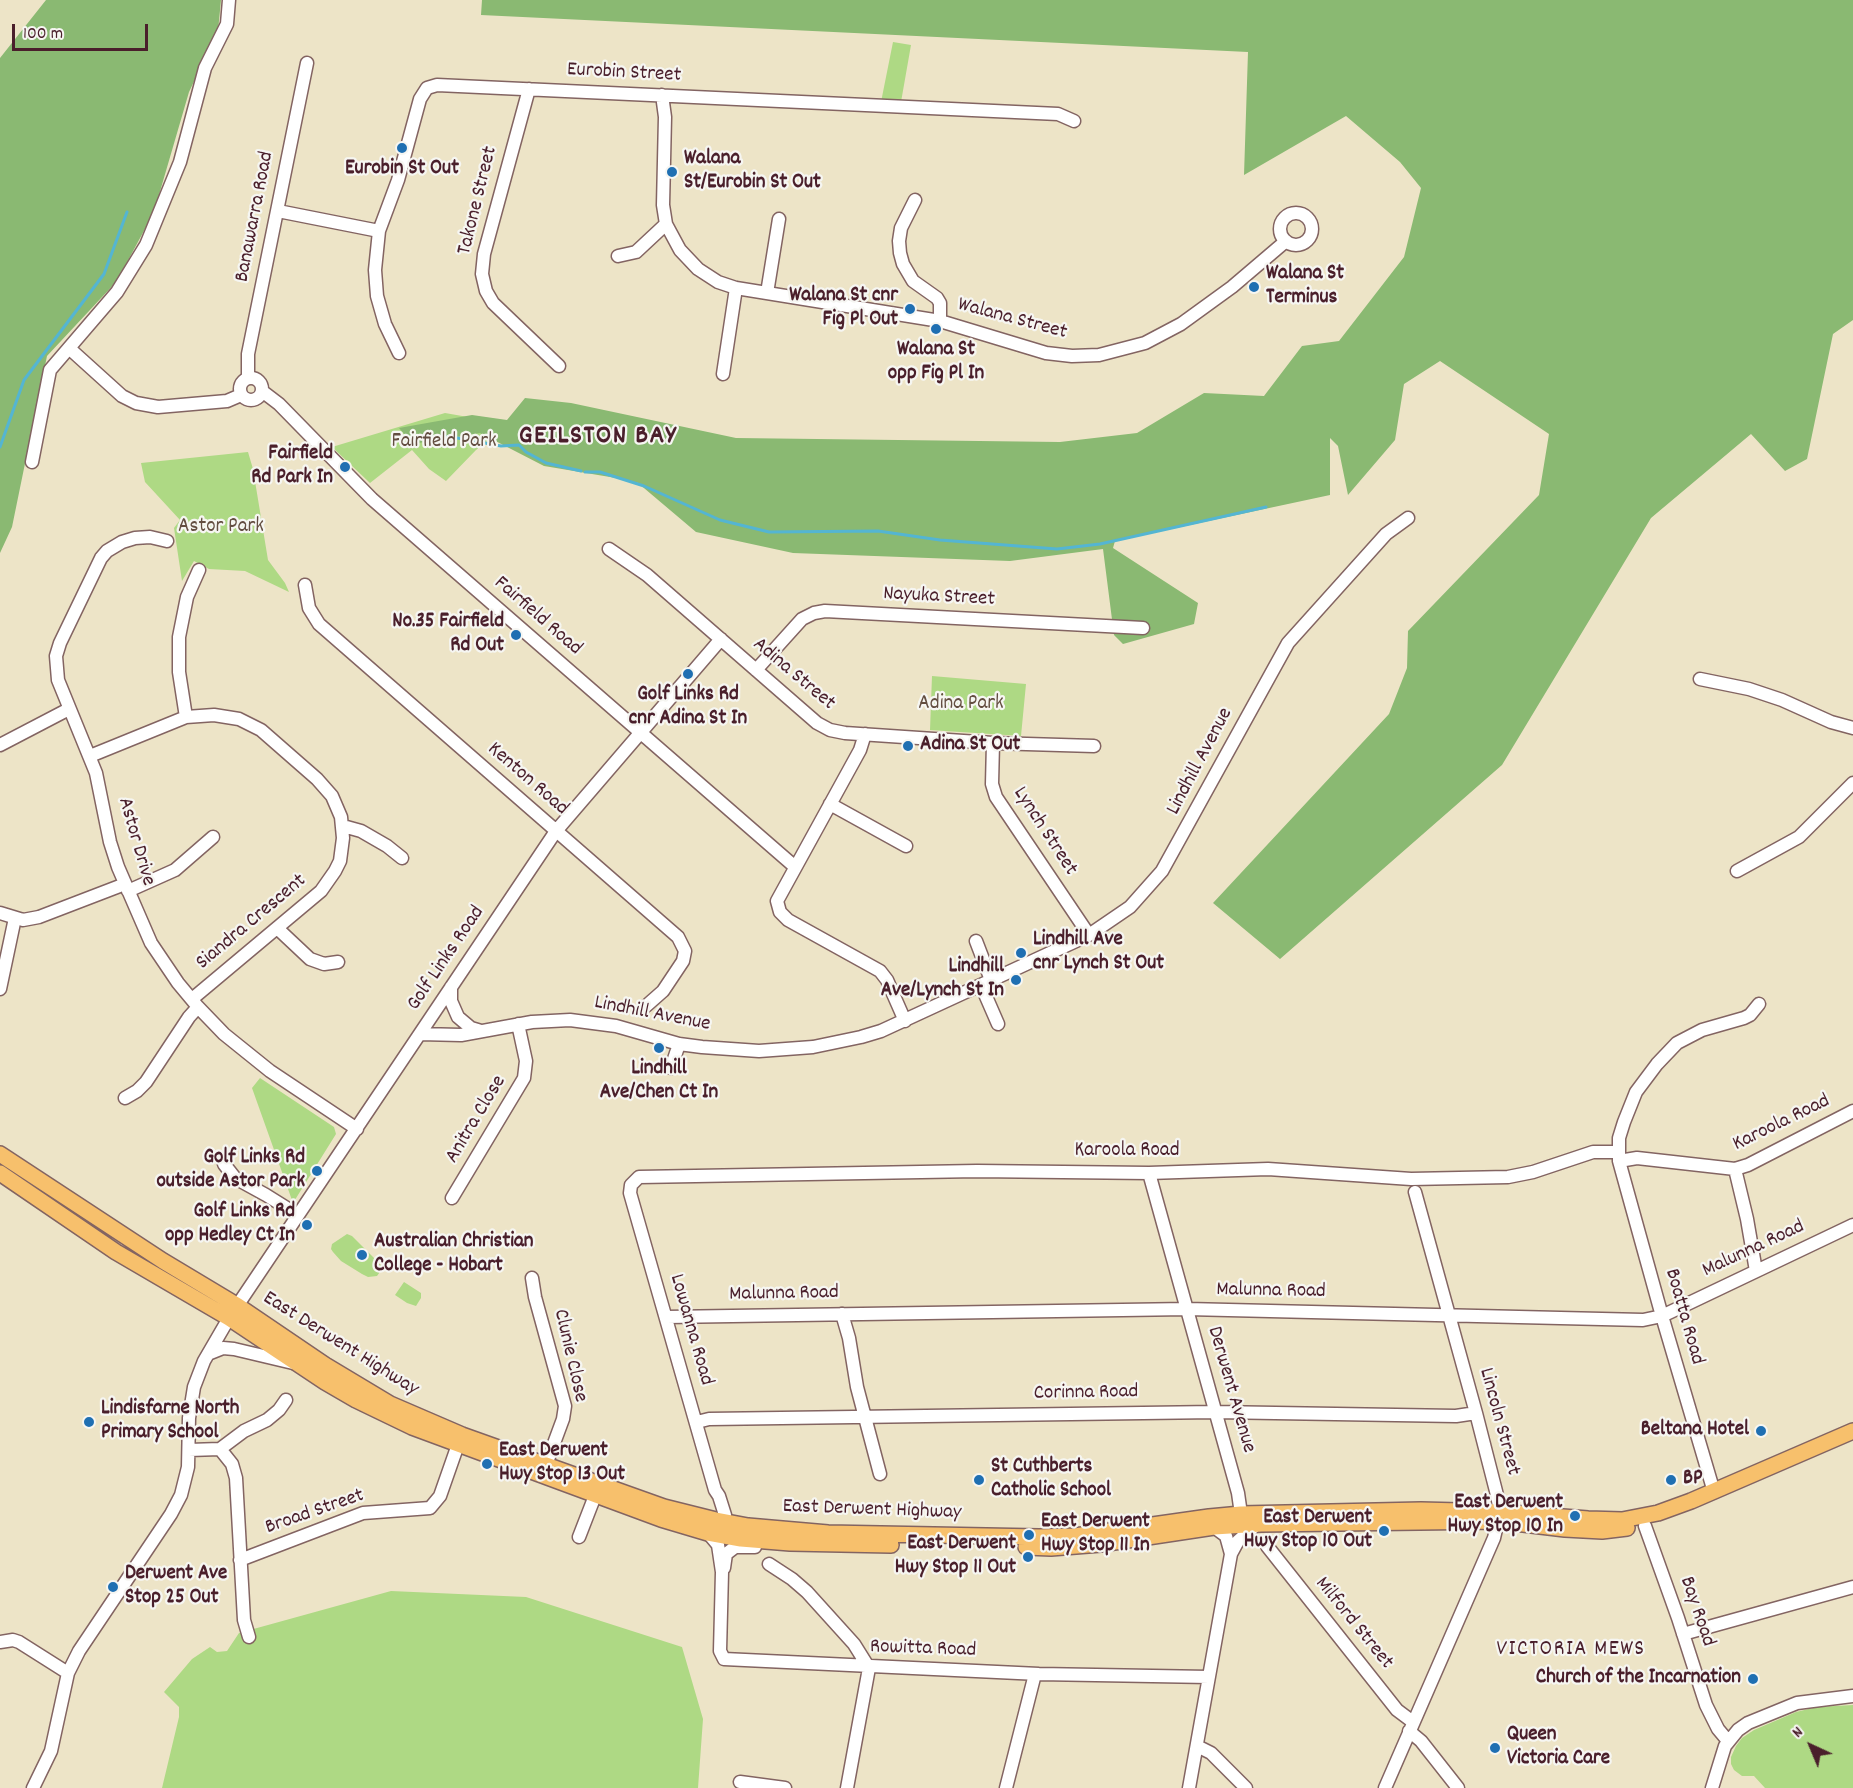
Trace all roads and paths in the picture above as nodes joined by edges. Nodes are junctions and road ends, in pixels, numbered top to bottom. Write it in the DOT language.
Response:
graph roads {
  1 [pos="229,0"];
  2 [pos="307,63"];
  3 [pos="529,89"];
  4 [pos="662,95"];
  5 [pos="1074,121"];
  6 [pos="915,200"];
  7 [pos="278,211"];
  8 [pos="779,219"];
  9 [pos="666,224"];
  10 [pos="379,231"];
  11 [pos="1286,241"];
  12 [pos="618,256"];
  13 [pos="736,288"];
  14 [pos="767,293"];
  15 [pos="940,321"];
  16 [pos="70,349"];
  17 [pos="399,353"];
  18 [pos="559,366"];
  19 [pos="723,374"];
  20 [pos="248,378"];
  21 [pos="262,391"];
  22 [pos="241,395"];
  23 [pos="32,462"];
  24 [pos="1408,518"];
  25 [pos="166,541"];
  26 [pos="609,549"];
  27 [pos="199,570"];
  28 [pos="305,585"];
  29 [pos="1143,628"];
  30 [pos="721,639"];
  31 [pos="756,670"];
  32 [pos="1700,679"];
  33 [pos="69,709"];
  34 [pos="186,717"];
  35 [pos="1853,728"];
  36 [pos="640,732"];
  37 [pos="865,734"];
  38 [pos="993,742"];
  39 [pos="0,745"];
  40 [pos="1094,746"];
  41 [pos="90,756"];
  42 [pos="1853,783"];
  43 [pos="830,804"];
  44 [pos="343,826"];
  45 [pos="556,831"];
  46 [pos="213,837"];
  47 [pos="906,846"];
  48 [pos="402,858"];
  49 [pos="794,866"];
  50 [pos="1737,871"];
  51 [pos="126,888"];
  52 [pos="0,913"];
  53 [pos="15,918"];
  54 [pos="277,928"];
  55 [pos="1089,935"];
  56 [pos="976,941"];
  57 [pos="338,962"];
  58 [pos="986,983"];
  59 [pos="451,987"];
  60 [pos="0,989"];
  61 [pos="195,1003"];
  62 [pos="1759,1004"];
  63 [pos="646,1006"];
  64 [pos="904,1021"];
  65 [pos="518,1024"];
  66 [pos="998,1024"];
  67 [pos="485,1032"];
  68 [pos="420,1034"];
  69 [pos="679,1044"];
  70 [pos="671,1068"];
  71 [pos="126,1098"];
  72 [pos="1853,1111"];
  73 [pos="357,1129"];
  74 [pos="0,1154"];
  75 [pos="1619,1157"];
  76 [pos="224,1164"];
  77 [pos="1735,1169"];
  78 [pos="0,1173"];
  79 [pos="1149,1173"];
  80 [pos="633,1181"];
  81 [pos="1415,1192"];
  82 [pos="452,1198"];
  83 [pos="298,1215"];
  84 [pos="1853,1225"];
  85 [pos="1756,1271"];
  86 [pos="532,1278"];
  87 [pos="1187,1310"];
  88 [pos="233,1312"];
  89 [pos="842,1314"];
  90 [pos="1448,1316"];
  91 [pos="1662,1316"];
  92 [pos="666,1317"];
  93 [pos="208,1355"];
  94 [pos="300,1365"];
  95 [pos="286,1400"];
  96 [pos="1215,1412"];
  97 [pos="1476,1413"];
  98 [pos="865,1417"];
  99 [pos="697,1422"];
  100 [pos="1853,1431"];
  101 [pos="460,1440"];
  102 [pos="1853,1441"];
  103 [pos="220,1449"];
  104 [pos="189,1450"];
  105 [pos="544,1471"];
  106 [pos="880,1474"];
  107 [pos="597,1490"];
  108 [pos="1714,1492"];
  109 [pos="1241,1514"];
  110 [pos="1499,1517"];
  111 [pos="1256,1525"];
  112 [pos="1645,1526"];
  113 [pos="1214,1527"];
  114 [pos="718,1528"];
  115 [pos="579,1537"];
  116 [pos="775,1542"];
  117 [pos="1267,1546"];
  118 [pos="1231,1554"];
  119 [pos="240,1560"];
  120 [pos="769,1564"];
  121 [pos="722,1572"];
  122 [pos="1853,1587"];
  123 [pos="1683,1634"];
  124 [pos="249,1637"];
  125 [pos="0,1642"];
  126 [pos="869,1668"];
  127 [pos="68,1673"];
  128 [pos="1035,1674"];
  129 [pos="1209,1677"];
  130 [pos="1853,1696"];
  131 [pos="1411,1726"];
  132 [pos="1728,1742"];
  133 [pos="1197,1746"];
  134 [pos="740,1782"];
  135 [pos="33,1788"];
  136 [pos="785,1788"];
  137 [pos="847,1788"];
  138 [pos="1006,1788"];
  139 [pos="1190,1788"];
  140 [pos="1246,1788"];
  141 [pos="1384,1788"];
  142 [pos="1458,1788"];
  143 [pos="1712,1788"];
  1 -- 16 [label="street"];
  2 -- 7 [label="street, Banawarra Road"];
  3 -- 4 [label="street, Eurobin Street"];
  3 -- 10 [label="street, Eurobin Street"];
  3 -- 18 [label="street, Takone Street"];
  4 -- 5 [label="street, Eurobin Street"];
  4 -- 9 [label="street, Walana Street"];
  6 -- 15 [label="street"];
  7 -- 10 [label="street"];
  7 -- 20 [label="street, Banawarra Road"];
  8 -- 14 [label="street"];
  9 -- 12 [label="street"];
  9 -- 13 [label="street, Walana Street"];
  10 -- 17 [label="street"];
  11 -- 15 [label="street, Walana Street"];
  13 -- 14 [label="street, Walana Street"];
  13 -- 19 [label="street"];
  14 -- 15 [label="street, Walana Street"];
  16 -- 22 [label="street"];
  16 -- 23 [label="street"];
  20 -- 21 [label="street"];
  20 -- 22 [label="street"];
  21 -- 22 [label="street"];
  21 -- 36 [label="street, Fairfield Road"];
  24 -- 55 [label="street, Lindhill Avenue"];
  25 -- 33 [label="street, Astor Drive"];
  26 -- 30 [label="street, Adina Street"];
  27 -- 34 [label="street"];
  28 -- 45 [label="street, Kenton Road"];
  29 -- 31 [label="street, Nayuka Street"];
  30 -- 31 [label="street, Adina Street"];
  30 -- 36 [label="street, Golf Links Road"];
  31 -- 37 [label="street, Adina Street"];
  32 -- 35 [label="street"];
  33 -- 39 [label="street"];
  33 -- 41 [label="street, Astor Drive"];
  34 -- 41 [label="street, Siandra Crescent"];
  34 -- 44 [label="street, Siandra Crescent"];
  36 -- 45 [label="street, Golf Links Road"];
  36 -- 49 [label="street, Fairfield Road"];
  37 -- 38 [label="street, Adina Street"];
  37 -- 43 [label="street"];
  38 -- 40 [label="street, Adina Street"];
  38 -- 55 [label="street, Lynch Street"];
  41 -- 51 [label="street, Astor Drive"];
  42 -- 50 [label="street"];
  43 -- 47 [label="street"];
  43 -- 49 [label="street"];
  44 -- 48 [label="street"];
  44 -- 54 [label="street, Siandra Crescent"];
  45 -- 59 [label="street, Golf Links Road"];
  45 -- 63 [label="street, Kenton Road"];
  46 -- 51 [label="street"];
  49 -- 64 [label="street"];
  51 -- 53 [label="street"];
  51 -- 61 [label="street, Astor Drive"];
  52 -- 53 [label="street"];
  53 -- 60 [label="street"];
  54 -- 57 [label="street"];
  54 -- 61 [label="street, Siandra Crescent"];
  55 -- 58 [label="street, Lindhill Avenue"];
  56 -- 58 [label="street"];
  58 -- 64 [label="street, Lindhill Avenue"];
  58 -- 66 [label="street"];
  59 -- 67 [label="street"];
  59 -- 68 [label="street, Golf Links Road"];
  61 -- 71 [label="street, Siandra Crescent"];
  61 -- 73 [label="street, Astor Drive"];
  62 -- 75 [label="street"];
  64 -- 69 [label="street, Lindhill Avenue"];
  65 -- 67 [label="street, Lindhill Avenue"];
  65 -- 69 [label="street, Lindhill Avenue"];
  65 -- 82 [label="street, Anitra Close"];
  67 -- 68 [label="street, Lindhill Avenue"];
  68 -- 73 [label="street, Golf Links Road"];
  69 -- 70 [label="street"];
  72 -- 77 [label="street, Karoola Road"];
  73 -- 83 [label="street, Golf Links Road"];
  74 -- 88 [label="main road, East Derwent Highway"];
  75 -- 77 [label="street, Karoola Road"];
  75 -- 79 [label="street, Karoola Road"];
  75 -- 91 [label="street, Boatta Road"];
  76 -- 83 [label="street"];
  77 -- 85 [label="street"];
  78 -- 88 [label="main road, East Derwent Highway"];
  79 -- 80 [label="street, Karoola Road"];
  79 -- 87 [label="street, Derwent Avenue"];
  80 -- 92 [label="street, Lowanna Road"];
  81 -- 90 [label="street, Lincoln Street"];
  83 -- 88 [label="street, Golf Links Road"];
  84 -- 85 [label="street, Malunna Road"];
  85 -- 91 [label="street, Malunna Road"];
  86 -- 105 [label="street, Clunie Close"];
  87 -- 89 [label="street, Malunna Road"];
  87 -- 90 [label="street, Malunna Road"];
  87 -- 96 [label="street, Derwent Avenue"];
  88 -- 93 [label="street"];
  88 -- 94 [label="main road, East Derwent Highway"];
  88 -- 101 [label="main road, East Derwent Highway"];
  89 -- 92 [label="street, Malunna Road"];
  89 -- 98 [label="street"];
  90 -- 91 [label="street, Malunna Road"];
  90 -- 97 [label="street, Lincoln Street"];
  91 -- 108 [label="street, Boatta Road"];
  92 -- 99 [label="street, Lowanna Road"];
  93 -- 94 [label="street"];
  93 -- 104 [label="street"];
  94 -- 101 [label="main road, East Derwent Highway"];
  95 -- 103 [label="street"];
  96 -- 97 [label="street, Corinna Road"];
  96 -- 98 [label="street, Corinna Road"];
  96 -- 109 [label="street, Derwent Avenue"];
  97 -- 110 [label="street, Lincoln Street"];
  98 -- 99 [label="street, Corinna Road"];
  98 -- 106 [label="street"];
  99 -- 114 [label="street, Lowanna Road"];
  100 -- 108 [label="main road, East Derwent Highway"];
  101 -- 105 [label="main road, East Derwent Highway"];
  101 -- 119 [label="street, Broad Street"];
  102 -- 112 [label="main road, East Derwent Highway"];
  103 -- 104 [label="street"];
  103 -- 119 [label="street"];
  104 -- 127 [label="street"];
  105 -- 107 [label="main road, East Derwent Highway"];
  107 -- 114 [label="main road, East Derwent Highway"];
  107 -- 115 [label="street"];
  108 -- 110 [label="main road, East Derwent Highway"];
  109 -- 110 [label="main road, East Derwent Highway"];
  109 -- 114 [label="main road, East Derwent Highway"];
  110 -- 111 [label="main road, East Derwent Highway"];
  110 -- 112 [label="main road, East Derwent Highway"];
  110 -- 131 [label="street, Lincoln Street"];
  111 -- 113 [label="main road, East Derwent Highway"];
  111 -- 118 [label="street"];
  112 -- 123 [label="street, Bay Road"];
  113 -- 116 [label="main road, East Derwent Highway"];
  113 -- 118 [label="street"];
  114 -- 116 [label="main road, East Derwent Highway"];
  114 -- 121 [label="street, Rowitta Road"];
  116 -- 121 [label="street, Rowitta Road"];
  117 -- 131 [label="street, Milford Street"];
  118 -- 129 [label="street"];
  119 -- 124 [label="street"];
  120 -- 126 [label="street"];
  121 -- 126 [label="street, Rowitta Road"];
  122 -- 123 [label="street"];
  123 -- 132 [label="street, Bay Road"];
  125 -- 127 [label="street"];
  126 -- 128 [label="street, Rowitta Road"];
  126 -- 137 [label="street"];
  127 -- 135 [label="street"];
  128 -- 129 [label="street, Rowitta Road"];
  128 -- 138 [label="street"];
  129 -- 133 [label="street"];
  130 -- 132 [label="street"];
  131 -- 141 [label="street, Lincoln Street"];
  131 -- 142 [label="street, Milford Street"];
  132 -- 143 [label="street"];
  133 -- 139 [label="street"];
  133 -- 140 [label="street"];
  134 -- 136 [label="street"];
}
